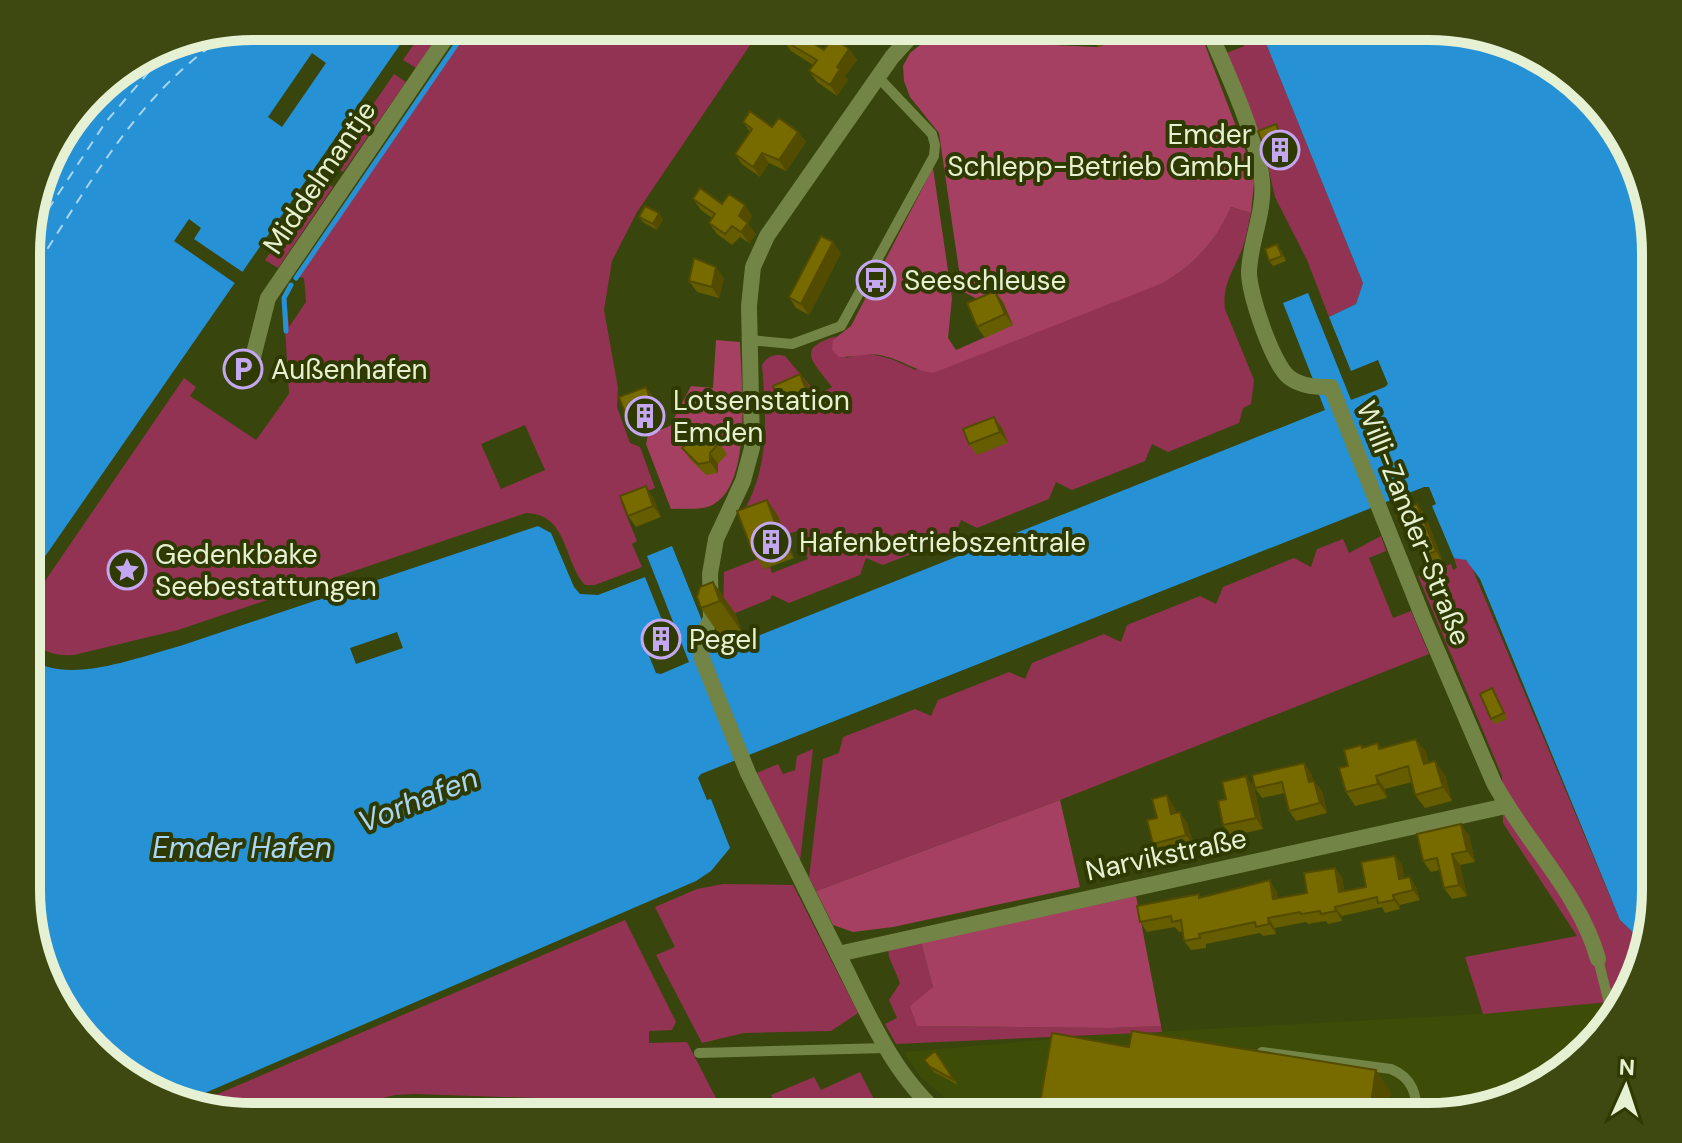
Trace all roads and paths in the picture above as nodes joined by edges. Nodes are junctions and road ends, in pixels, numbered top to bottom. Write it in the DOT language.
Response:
graph roads {
  1 [pos="444,40"];
  2 [pos="908,40"];
  3 [pos="1213,40"];
  4 [pos="878,77"];
  5 [pos="749,340"];
  6 [pos="250,369"];
  7 [pos="1506,806"];
  8 [pos="838,954"];
  9 [pos="1598,959"];
  10 [pos="1609,1004"];
  11 [pos="886,1048"];
  12 [pos="1256,1051"];
  13 [pos="699,1053"];
  14 [pos="929,1103"];
  15 [pos="1415,1103"];
  1 -- 6 [label="street, Middelmantje"];
  2 -- 4 [label="street"];
  3 -- 7 [label="street, Willi-Zander-Straße"];
  4 -- 5 [label="street"];
  4 -- 5 [label="lane"];
  5 -- 8 [label="street"];
  7 -- 8 [label="street, Narvikstraße"];
  7 -- 9 [label="street, Willi-Zander-Straße"];
  8 -- 11 [label="street"];
  9 -- 10 [label="lane"];
  11 -- 13 [label="lane"];
  11 -- 14 [label="street"];
  12 -- 15 [label="lane"];
}
